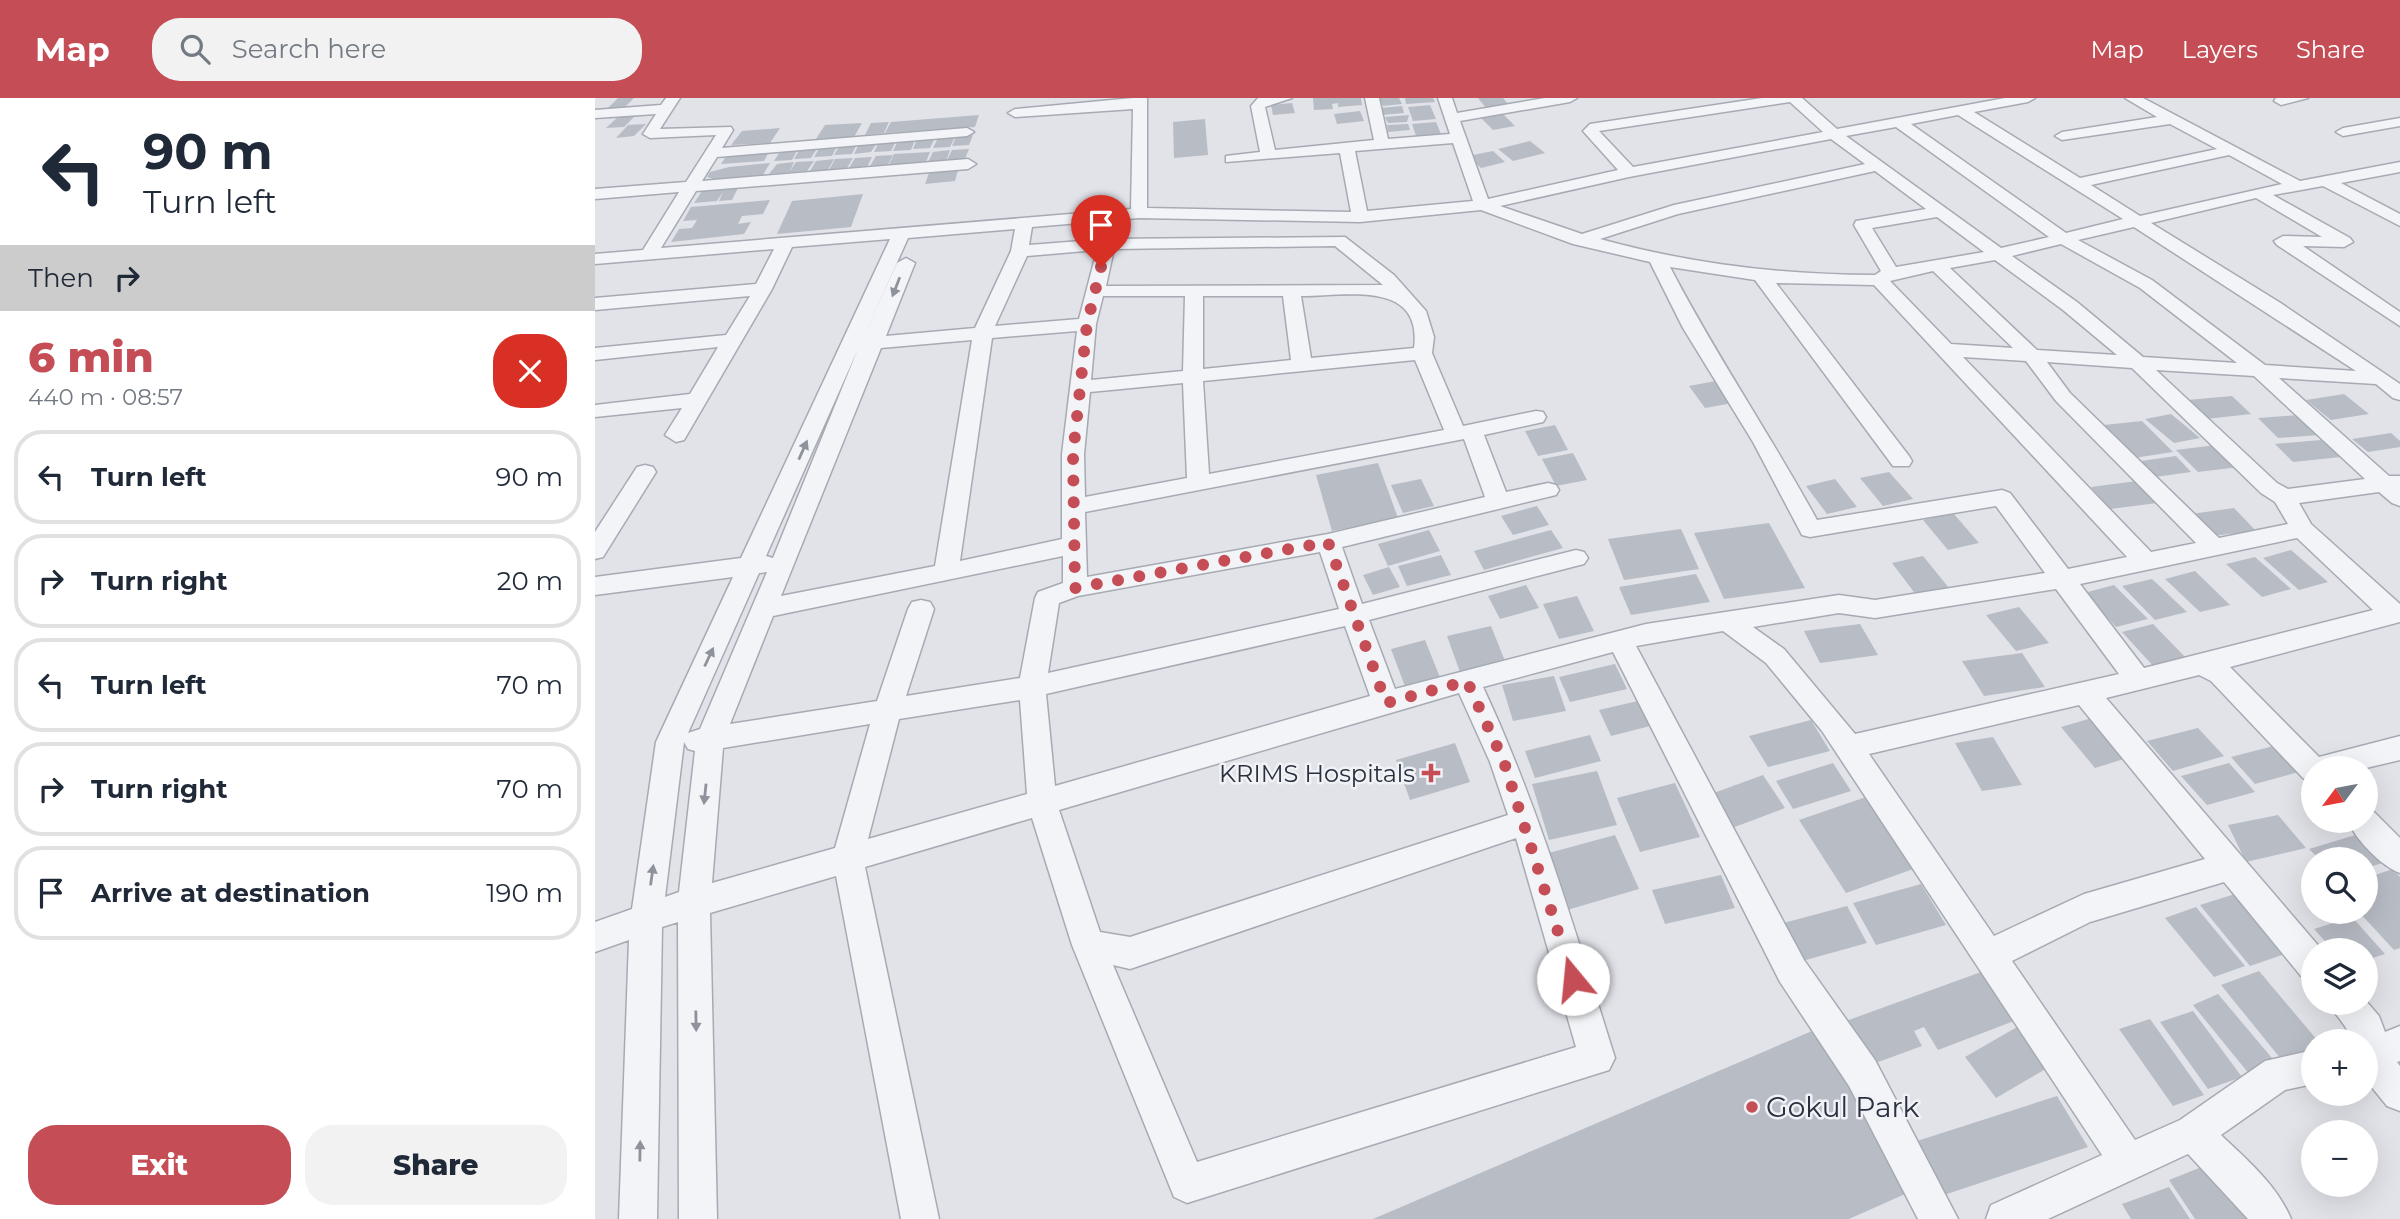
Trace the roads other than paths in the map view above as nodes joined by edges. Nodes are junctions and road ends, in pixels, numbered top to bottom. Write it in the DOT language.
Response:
graph roads {
  1 [pos="1285,98"];
  2 [pos="1372,98"];
  3 [pos="1445,98"];
  4 [pos="1570,98"];
  5 [pos="1792,98"];
  6 [pos="2028,98"];
  7 [pos="2132,98"];
  8 [pos="2301,98"];
  9 [pos="1140,101"];
  10 [pos="2281,101"];
  11 [pos="669,103"];
  12 [pos="1047,104"];
  13 [pos="1963,106"];
  14 [pos="1015,113"];
  15 [pos="595,114"];
  16 [pos="1451,118"];
  17 [pos="2174,119"];
  18 [pos="1899,122"];
  19 [pos="2400,122"];
  20 [pos="967,132"];
  21 [pos="2343,132"];
  22 [pos="1834,134"];
  23 [pos="2062,136"];
  24 [pos="1458,138"];
  25 [pos="1382,144"];
  26 [pos="1347,147"];
  27 [pos="2232,150"];
  28 [pos="712,153"];
  29 [pos="1268,155"];
  30 [pos="1231,159"];
  31 [pos="968,164"];
  32 [pos="1879,166"];
  33 [pos="2397,170"];
  34 [pos="1629,172"];
  35 [pos="2326,181"];
  36 [pos="2076,184"];
  37 [pos="2298,186"];
  38 [pos="689,193"];
  39 [pos="2257,193"];
  40 [pos="595,194"];
  41 [pos="1482,205"];
  42 [pos="595,207"];
  43 [pos="1940,212"];
  44 [pos="1139,213"];
  45 [pos="1360,217"];
  46 [pos="2400,221"];
  47 [pos="2136,222"];
  48 [pos="1024,223"];
  49 [pos="909,233"];
  50 [pos="2064,239"];
  51 [pos="1579,240"];
  52 [pos="786,243"];
  53 [pos="1107,244"];
  54 [pos="1020,251"];
  55 [pos="1995,253"];
  56 [pos="648,255"];
  57 [pos="595,259"];
  58 [pos="1658,261"];
  59 [pos="1936,265"];
  60 [pos="1762,276"];
  61 [pos="1885,277"];
  62 [pos="763,289"];
  63 [pos="1095,291"];
  64 [pos="1194,291"];
  65 [pos="1291,291"];
  66 [pos="1397,293"];
  67 [pos="595,304"];
  68 [pos="2400,320"];
  69 [pos="1087,324"];
  70 [pos="983,332"];
  71 [pos="732,340"];
  72 [pos="863,344"];
  73 [pos="1946,350"];
  74 [pos="1422,353"];
  75 [pos="595,354"];
  76 [pos="2032,356"];
  77 [pos="2137,362"];
  78 [pos="1302,366"];
  79 [pos="2259,370"];
  80 [pos="1193,378"];
  81 [pos="2390,379"];
  82 [pos="1080,387"];
  83 [pos="2400,394"];
  84 [pos="696,400"];
  85 [pos="595,411"];
  86 [pos="1536,417"];
  87 [pos="1464,432"];
  88 [pos="676,435"];
  89 [pos="1901,461"];
  90 [pos="645,472"];
  91 [pos="1198,484"];
  92 [pos="2395,488"];
  93 [pos="1548,490"];
  94 [pos="2284,497"];
  95 [pos="1498,502"];
  96 [pos="1074,507"];
  97 [pos="2302,529"];
  98 [pos="1328,542"];
  99 [pos="1075,545"];
  100 [pos="2215,548"];
  101 [pos="595,551"];
  102 [pos="1576,558"];
  103 [pos="783,562"];
  104 [pos="2146,562"];
  105 [pos="752,565"];
  106 [pos="946,573"];
  107 [pos="2060,579"];
  108 [pos="595,586"];
  109 [pos="1075,588"];
  110 [pos="764,609"];
  111 [pos="921,610"];
  112 [pos="2396,613"];
  113 [pos="1354,615"];
  114 [pos="1727,621"];
  115 [pos="1620,640"];
  116 [pos="2202,664"];
  117 [pos="2138,680"];
  118 [pos="1467,681"];
  119 [pos="1032,688"];
  120 [pos="2085,693"];
  121 [pos="1386,703"];
  122 [pos="888,710"];
  123 [pos="710,739"];
  124 [pos="669,747"];
  125 [pos="1850,747"];
  126 [pos="2400,748"];
  127 [pos="2369,756"];
  128 [pos="2301,758"];
  129 [pos="1042,802"];
  130 [pos="1526,822"];
  131 [pos="2375,833"];
  132 [pos="848,858"];
  133 [pos="2400,859"];
  134 [pos="2230,866"];
  135 [pos="694,903"];
  136 [pos="646,919"];
  137 [pos="595,937"];
  138 [pos="1088,945"];
  139 [pos="2301,951"];
  140 [pos="1990,955"];
  141 [pos="2356,1015"];
  142 [pos="2367,1029"];
  143 [pos="2378,1053"];
  144 [pos="2301,1070"];
  145 [pos="2400,1093"];
  146 [pos="2193,1133"];
  147 [pos="2128,1162"];
  148 [pos="638,1219"];
  149 [pos="698,1219"];
  150 [pos="920,1219"];
  151 [pos="1939,1219"];
  152 [pos="2005,1219"];
  153 [pos="2272,1219"];
  1 -- 29 [label="street"];
  2 -- 25 [label="street"];
  3 -- 16 [label="street"];
  4 -- 16 [label="street"];
  5 -- 22 [label="street"];
  5 -- 34 [label="street"];
  6 -- 13 [label="street"];
  7 -- 17 [label="street"];
  8 -- 10 [label="street"];
  9 -- 12 [label="street"];
  9 -- 44 [label="street"];
  11 -- 15 [label="street"];
  11 -- 28 [label="street"];
  12 -- 14 [label="street"];
  13 -- 18 [label="street"];
  13 -- 36 [label="street"];
  16 -- 24 [label="street"];
  17 -- 23 [label="street"];
  17 -- 27 [label="street"];
  18 -- 22 [label="street"];
  18 -- 50 [label="street"];
  19 -- 21 [label="street"];
  20 -- 28 [label="street"];
  22 -- 32 [label="street"];
  22 -- 34 [label="street"];
  24 -- 25 [label="street"];
  24 -- 41 [label="street"];
  25 -- 26 [label="street"];
  26 -- 29 [label="street"];
  26 -- 45 [label="street"];
  27 -- 36 [label="street"];
  27 -- 37 [label="street"];
  28 -- 38 [label="street"];
  29 -- 30 [label="street"];
  31 -- 38 [label="street"];
  32 -- 43 [label="street"];
  32 -- 51 [label="street"];
  33 -- 35 [label="street"];
  34 -- 41 [label="street"];
  35 -- 37 [label="street"];
  35 -- 46 [label="street"];
  36 -- 47 [label="street"];
  37 -- 39 [label="street"];
  38 -- 40 [label="street"];
  38 -- 42 [label="street"];
  38 -- 56 [label="street"];
  39 -- 47 [label="street"];
  39 -- 68 [label="street"];
  41 -- 45 [label="street"];
  41 -- 51 [label="street"];
  43 -- 55 [label="street"];
  43 -- 61 [label="street"];
  44 -- 45 [label="street"];
  44 -- 48 [label="street"];
  47 -- 50 [label="street"];
  47 -- 81 [label="street"];
  48 -- 49 [label="street"];
  48 -- 54 [label="street"];
  49 -- 52 [label="street"];
  49 -- 72 [label="street"];
  50 -- 55 [label="street"];
  50 -- 79 [label="street"];
  51 -- 58 [label="street"];
  52 -- 56 [label="street"];
  52 -- 62 [label="street"];
  53 -- 54 [label="street"];
  53 -- 63 [label="street"];
  53 -- 66 [label="street"];
  54 -- 70 [label="street"];
  55 -- 59 [label="street"];
  55 -- 77 [label="street"];
  56 -- 57 [label="street"];
  58 -- 60 [label="street"];
  58 -- 107 [label="street"];
  59 -- 61 [label="street"];
  59 -- 76 [label="street"];
  60 -- 61 [label="street"];
  60 -- 89 [label="street"];
  61 -- 73 [label="street"];
  62 -- 67 [label="street"];
  62 -- 71 [label="street"];
  63 -- 64 [label="street"];
  63 -- 69 [label="street"];
  64 -- 65 [label="street"];
  64 -- 80 [label="street"];
  65 -- 66 [label="street"];
  65 -- 78 [label="street"];
  66 -- 74 [label="street"];
  69 -- 70 [label="street"];
  69 -- 82 [label="street"];
  70 -- 72 [label="street"];
  70 -- 106 [label="street"];
  71 -- 75 [label="street"];
  71 -- 84 [label="street"];
  72 -- 103 [label="street"];
  105 -- 72 [label="street, one-way"];
  73 -- 76 [label="street"];
  73 -- 104 [label="street"];
  74 -- 78 [label="street"];
  74 -- 87 [label="street"];
  76 -- 77 [label="street"];
  76 -- 100 [label="street"];
  77 -- 79 [label="street"];
  77 -- 94 [label="street"];
  78 -- 80 [label="street"];
  79 -- 81 [label="street"];
  79 -- 92 [label="street"];
  80 -- 82 [label="street"];
  80 -- 91 [label="street"];
  81 -- 83 [label="street"];
  82 -- 96 [label="street"];
  84 -- 85 [label="street"];
  84 -- 88 [label="street"];
  86 -- 87 [label="street"];
  87 -- 91 [label="street"];
  87 -- 95 [label="street"];
  90 -- 101 [label="street"];
  91 -- 96 [label="street"];
  92 -- 94 [label="street"];
  93 -- 95 [label="street"];
  94 -- 97 [label="street"];
  95 -- 98 [label="street"];
  96 -- 99 [label="street"];
  97 -- 100 [label="street"];
  97 -- 112 [label="street"];
  98 -- 109 [label="street"];
  98 -- 113 [label="street"];
  99 -- 106 [label="street"];
  99 -- 109 [label="street"];
  100 -- 104 [label="street"];
  102 -- 113 [label="street"];
  103 -- 105 [label="street"];
  103 -- 110 [label="street"];
  104 -- 107 [label="street"];
  105 -- 108 [label="street"];
  124 -- 105 [label="street, one-way"];
  106 -- 110 [label="street"];
  107 -- 114 [label="street"];
  107 -- 117 [label="street"];
  109 -- 119 [label="street"];
  110 -- 123 [label="street"];
  111 -- 122 [label="street"];
  112 -- 116 [label="street"];
  113 -- 119 [label="street"];
  113 -- 121 [label="street"];
  114 -- 115 [label="street"];
  114 -- 125 [label="street"];
  115 -- 118 [label="street"];
  115 -- 151 [label="street"];
  116 -- 117 [label="street"];
  116 -- 128 [label="street"];
  117 -- 120 [label="street"];
  118 -- 121 [label="street"];
  118 -- 130 [label="street"];
  119 -- 122 [label="street"];
  119 -- 129 [label="street"];
  120 -- 125 [label="street"];
  120 -- 134 [label="street"];
  121 -- 129 [label="street"];
  122 -- 123 [label="street"];
  122 -- 132 [label="street"];
  123 -- 124 [label="street"];
  123 -- 135 [label="street, one-way"];
  136 -- 124 [label="street, one-way"];
  125 -- 140 [label="street"];
  126 -- 127 [label="street"];
  129 -- 132 [label="street"];
  129 -- 138 [label="street"];
  130 -- 138 [label="street"];
  130 -- 138 [label="street"];
  131 -- 133 [label="street"];
  132 -- 135 [label="street"];
  132 -- 150 [label="street"];
  134 -- 139 [label="street"];
  134 -- 140 [label="street"];
  135 -- 136 [label="street"];
  135 -- 149 [label="street, one-way"];
  136 -- 137 [label="street"];
  148 -- 136 [label="street, one-way"];
  140 -- 147 [label="street"];
  141 -- 142 [label="street"];
  143 -- 145 [label="street"];
  144 -- 146 [label="street"];
  146 -- 147 [label="street"];
  146 -- 153 [label="street"];
  147 -- 152 [label="street"];
}
